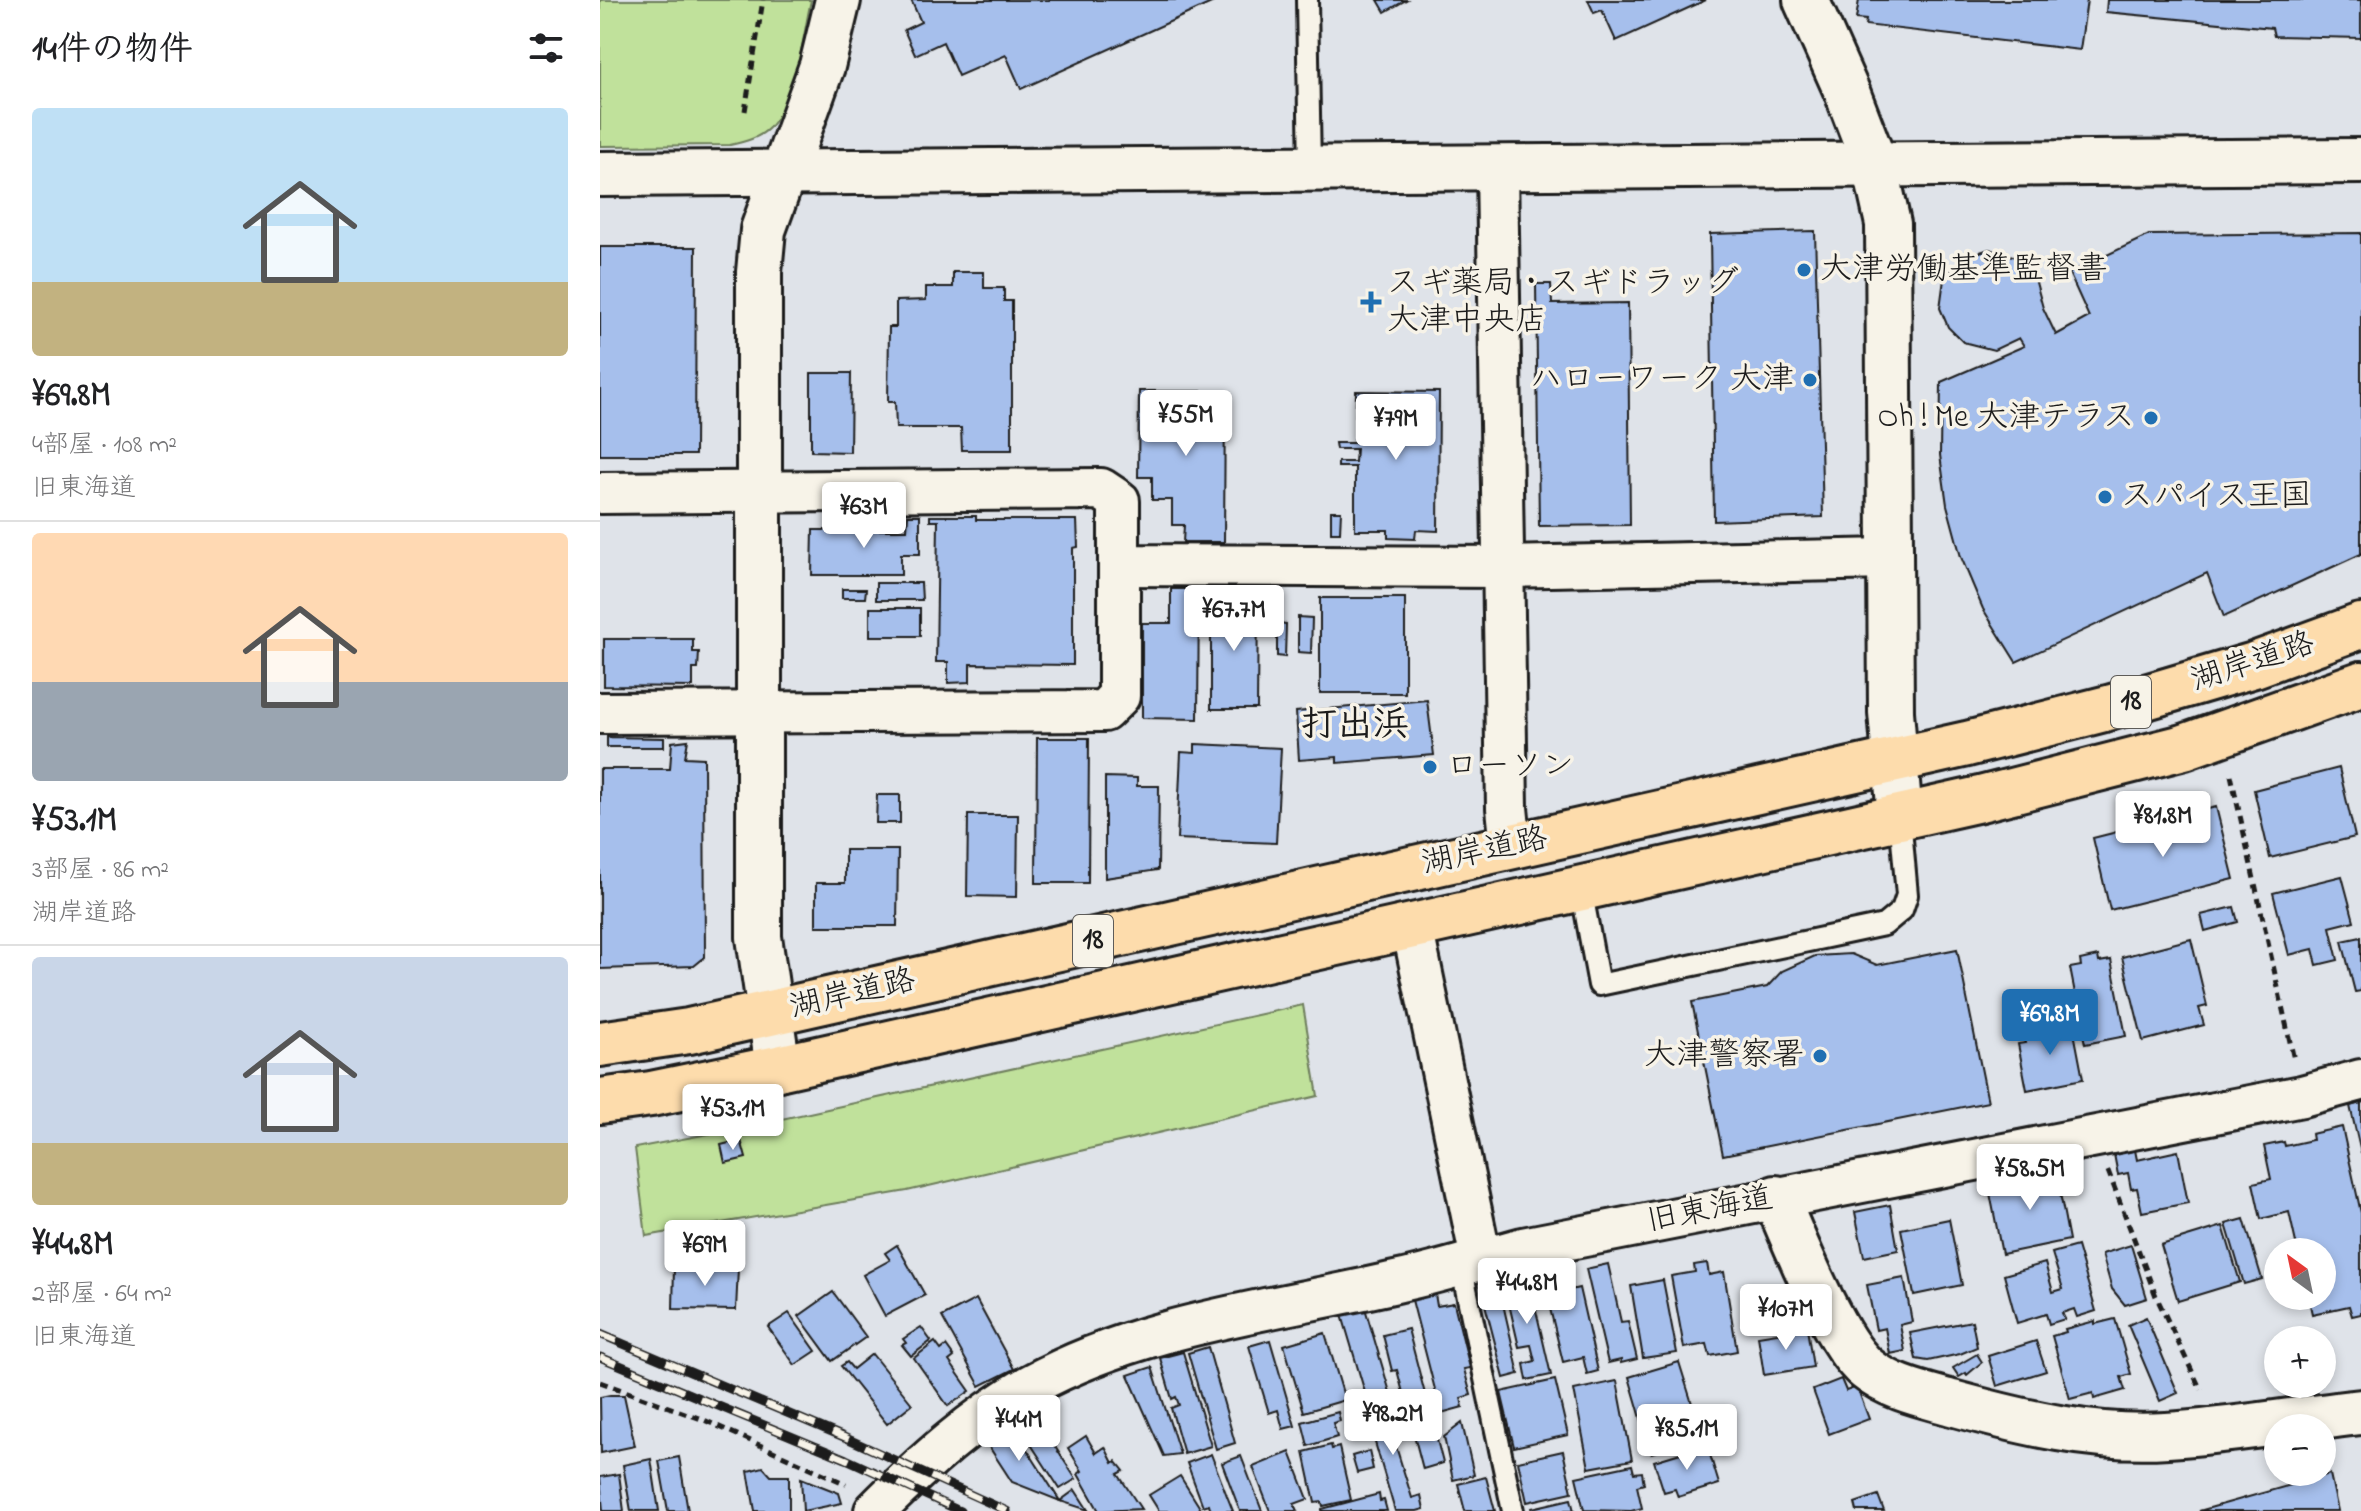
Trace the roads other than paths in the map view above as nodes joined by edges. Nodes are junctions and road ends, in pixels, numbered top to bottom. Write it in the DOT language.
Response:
graph roads {
  1 [pos="838,0"];
  2 [pos="1307,0"];
  3 [pos="1806,0"];
  4 [pos="2361,161"];
  5 [pos="1875,165"];
  6 [pos="1497,168"];
  7 [pos="1310,169"];
  8 [pos="784,173"];
  9 [pos="600,174"];
  10 [pos="760,492"];
  11 [pos="600,493"];
  12 [pos="1890,559"];
  13 [pos="1119,565"];
  14 [pos="1505,567"];
  15 [pos="2361,626"];
  16 [pos="2361,685"];
  17 [pos="759,712"];
  18 [pos="600,713"];
  19 [pos="1895,760"];
  20 [pos="1900,817"];
  21 [pos="1511,847"];
  22 [pos="1581,888"];
  23 [pos="1412,926"];
  24 [pos="770,1013"];
  25 [pos="600,1044"];
  26 [pos="778,1068"];
  27 [pos="2361,1080"];
  28 [pos="600,1101"];
  29 [pos="1776,1198"];
  30 [pos="1471,1262"];
  31 [pos="2361,1412"];
  32 [pos="878,1508"];
  33 [pos="1513,1511"];
  1 -- 8 [label="street"];
  2 -- 7 [label="lane"];
  3 -- 5 [label="street"];
  4 -- 5 [label="street"];
  5 -- 6 [label="street"];
  5 -- 12 [label="street"];
  6 -- 7 [label="street"];
  6 -- 14 [label="street"];
  7 -- 8 [label="street"];
  8 -- 9 [label="street"];
  8 -- 10 [label="street"];
  10 -- 11 [label="street"];
  10 -- 13 [label="street"];
  10 -- 17 [label="street"];
  12 -- 14 [label="street"];
  12 -- 19 [label="street"];
  13 -- 14 [label="street"];
  13 -- 17 [label="street"];
  14 -- 21 [label="street"];
  15 -- 19 [label="main road, 湖岸道路 / 18"];
  16 -- 20 [label="main road, 湖岸道路 / 18"];
  17 -- 18 [label="street"];
  17 -- 24 [label="street"];
  19 -- 20 [label="street"];
  19 -- 21 [label="main road, 湖岸道路 / 18"];
  20 -- 22 [label="main road, 湖岸道路 / 18"];
  20 -- 22 [label="lane"];
  21 -- 24 [label="main road, 湖岸道路 / 18"];
  22 -- 23 [label="main road, 湖岸道路 / 18"];
  23 -- 26 [label="main road, 湖岸道路 / 18"];
  23 -- 30 [label="street"];
  24 -- 25 [label="main road, 湖岸道路 / 18"];
  24 -- 26 [label="street"];
  26 -- 28 [label="main road, 湖岸道路 / 18"];
  27 -- 29 [label="street, 旧東海道"];
  29 -- 30 [label="street, 旧東海道"];
  29 -- 31 [label="street"];
  30 -- 32 [label="street, 旧東海道"];
  30 -- 33 [label="lane"];
}
